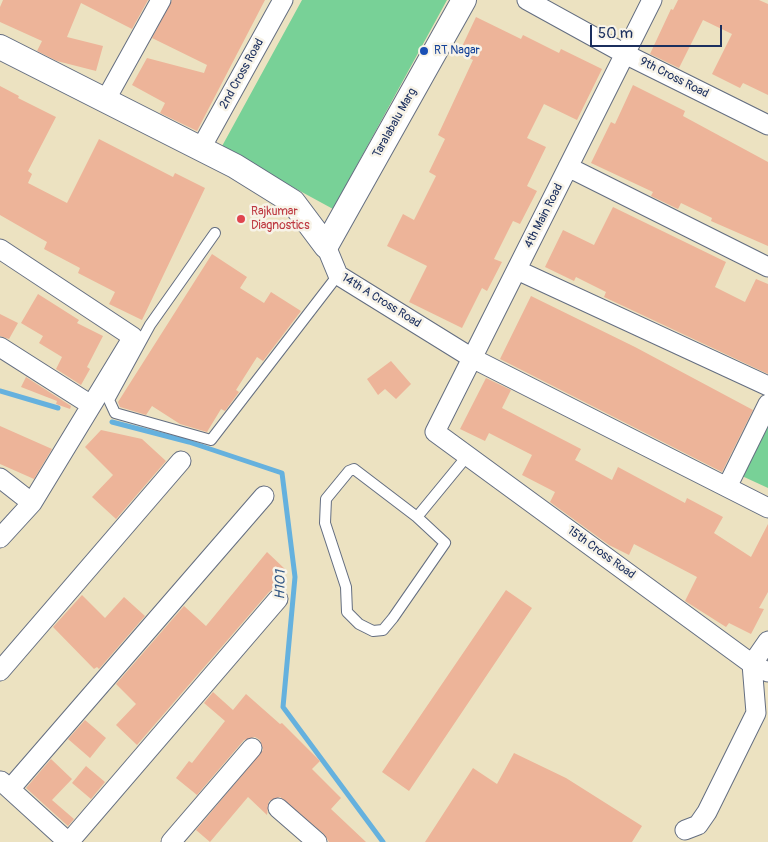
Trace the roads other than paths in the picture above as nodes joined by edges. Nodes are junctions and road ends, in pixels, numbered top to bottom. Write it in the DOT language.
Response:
graph roads {
  1 [pos="161,0"];
  2 [pos="283,0"];
  3 [pos="464,0"];
  4 [pos="528,0"];
  5 [pos="652,0"];
  6 [pos="0,47"];
  7 [pos="626,54"];
  8 [pos="106,99"];
  9 [pos="768,125"];
  10 [pos="201,148"];
  11 [pos="568,167"];
  12 [pos="215,234"];
  13 [pos="326,246"];
  14 [pos="0,249"];
  15 [pos="768,267"];
  16 [pos="517,270"];
  17 [pos="338,275"];
  18 [pos="0,347"];
  19 [pos="472,358"];
  20 [pos="768,386"];
  21 [pos="768,404"];
  22 [pos="91,405"];
  23 [pos="435,432"];
  24 [pos="468,455"];
  25 [pos="181,461"];
  26 [pos="0,478"];
  27 [pos="727,487"];
  28 [pos="264,496"];
  29 [pos="32,503"];
  30 [pos="768,508"];
  31 [pos="417,517"];
  32 [pos="0,538"];
  33 [pos="278,599"];
  34 [pos="768,641"];
  35 [pos="760,668"];
  36 [pos="0,671"];
  37 [pos="252,748"];
  38 [pos="5,785"];
  39 [pos="278,808"];
  40 [pos="685,830"];
  41 [pos="69,842"];
  42 [pos="171,842"];
  43 [pos="317,842"];
  1 -- 8 [label="street"];
  2 -- 10 [label="street, 2nd Cross Road"];
  3 -- 13 [label="street, Taralabalu Marg"];
  4 -- 7 [label="street, 9th Cross Road"];
  5 -- 7 [label="street, 4th Main Road"];
  6 -- 8 [label="street, 14th A Cross Road"];
  7 -- 9 [label="street, 9th Cross Road"];
  7 -- 11 [label="street, 4th Main Road"];
  8 -- 10 [label="street, 14th A Cross Road"];
  10 -- 13 [label="street, 14th A Cross Road"];
  11 -- 15 [label="street"];
  11 -- 16 [label="street, 4th Main Road"];
  12 -- 17 [label="lane"];
  13 -- 17 [label="street, 14th A Cross Road"];
  14 -- 22 [label="street"];
  16 -- 19 [label="street, 4th Main Road"];
  16 -- 20 [label="street"];
  17 -- 19 [label="street, 14th A Cross Road"];
  18 -- 22 [label="street"];
  19 -- 23 [label="street, 4th Main Road"];
  19 -- 27 [label="street, 14th A Cross Road"];
  21 -- 27 [label="street"];
  22 -- 29 [label="street"];
  23 -- 24 [label="street, 15th Cross Road"];
  24 -- 31 [label="lane"];
  24 -- 35 [label="street, 15th Cross Road"];
  25 -- 36 [label="street"];
  26 -- 29 [label="street"];
  27 -- 30 [label="street, 14th A Cross Road"];
  28 -- 38 [label="street"];
  29 -- 32 [label="street"];
  31 -- 31 [label="lane"];
  33 -- 41 [label="street"];
  34 -- 35 [label="street"];
  35 -- 40 [label="street"];
  37 -- 42 [label="street"];
  38 -- 41 [label="street"];
  39 -- 43 [label="street"];
}
